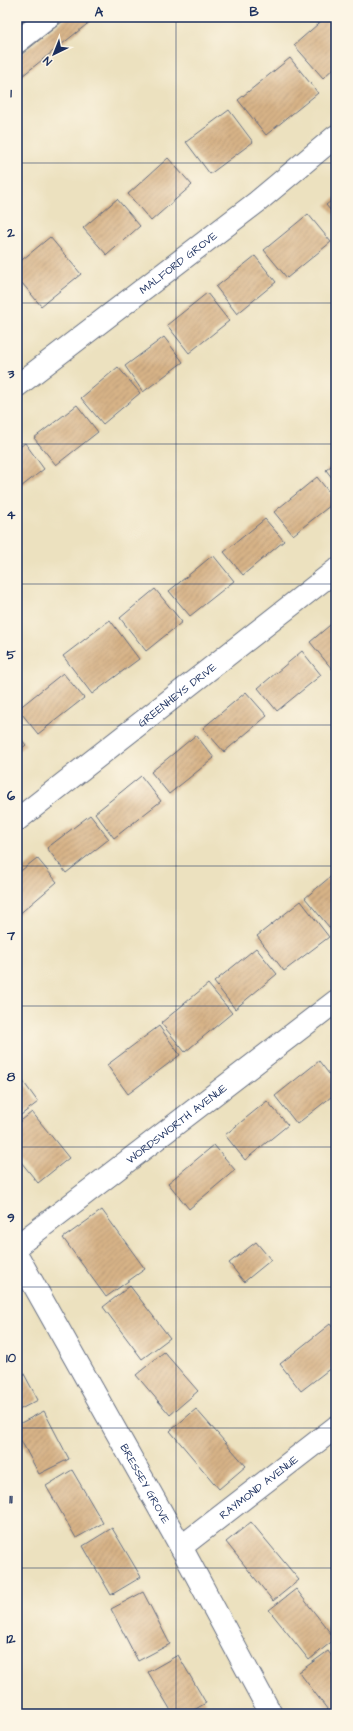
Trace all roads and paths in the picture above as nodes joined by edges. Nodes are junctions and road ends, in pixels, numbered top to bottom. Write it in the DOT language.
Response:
graph roads {
  1 [pos="49,17"];
  2 [pos="17,42"];
  3 [pos="336,136"];
  4 [pos="17,386"];
  5 [pos="336,570"];
  6 [pos="17,820"];
  7 [pos="336,1001"];
  8 [pos="17,1246"];
  9 [pos="17,1254"];
  10 [pos="336,1427"];
  11 [pos="181,1547"];
  12 [pos="272,1714"];
  1 -- 2 [label="street"];
  3 -- 4 [label="street, MALFORD GROVE"];
  5 -- 6 [label="street, GREENHEYS DRIVE"];
  7 -- 8 [label="street, WORDSWORTH AVENUE"];
  9 -- 11 [label="street, BRESSEY GROVE"];
  10 -- 11 [label="street, RAYMOND AVENUE"];
  11 -- 12 [label="street, BRESSEY GROVE"];
}
